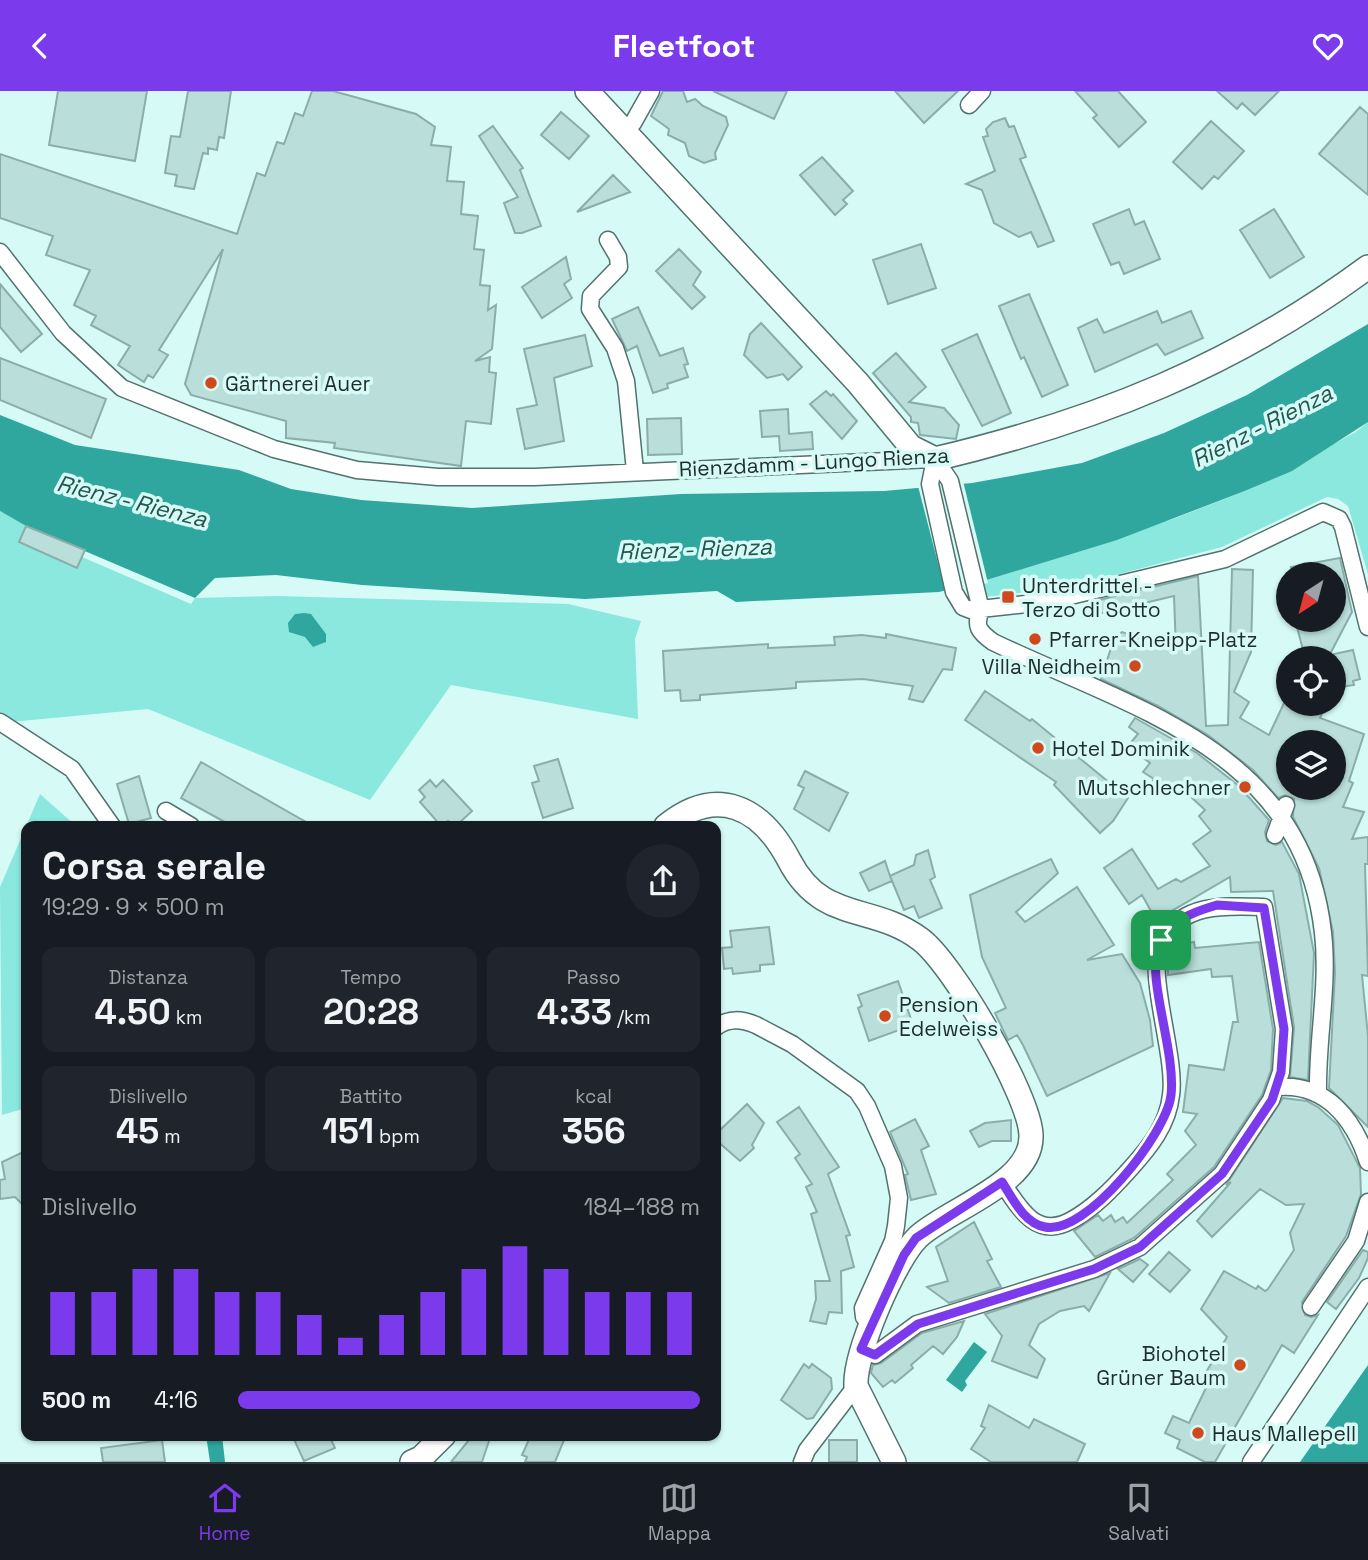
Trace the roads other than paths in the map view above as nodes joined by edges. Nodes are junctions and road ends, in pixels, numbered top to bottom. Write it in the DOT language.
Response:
graph roads {
  1 [pos="587,91"];
  2 [pos="651,91"];
  3 [pos="982,91"];
  4 [pos="968,105"];
  5 [pos="633,123"];
  6 [pos="608,240"];
  7 [pos="0,252"];
  8 [pos="1368,267"];
  9 [pos="935,459"];
  10 [pos="635,471"];
  11 [pos="981,610"];
  12 [pos="1368,627"];
  13 [pos="0,722"];
  14 [pos="166,811"];
  15 [pos="1284,811"];
  16 [pos="109,821"];
  17 [pos="183,821"];
  18 [pos="672,821"];
  19 [pos="1275,835"];
  20 [pos="721,1025"];
  21 [pos="1278,1087"];
  22 [pos="1318,1092"];
  23 [pos="1364,1141"];
  24 [pos="1368,1162"];
  25 [pos="1002,1182"];
  26 [pos="1368,1202"];
  27 [pos="1368,1287"];
  28 [pos="1311,1307"];
  29 [pos="873,1322"];
  30 [pos="861,1349"];
  31 [pos="856,1386"];
  32 [pos="437,1441"];
  33 [pos="411,1462"];
  34 [pos="802,1462"];
  35 [pos="894,1462"];
  36 [pos="1251,1462"];
  1 -- 9 [label="street"];
  2 -- 5 [label="street"];
  3 -- 4 [label="street"];
  6 -- 10 [label="street"];
  7 -- 10 [label="street, Rienzdamm - Lungo Rienza"];
  8 -- 9 [label="street, Rienzdamm - Lungo Rienza"];
  9 -- 10 [label="street, Rienzdamm - Lungo Rienza"];
  9 -- 11 [label="street"];
  9 -- 11 [label="street"];
  11 -- 12 [label="street"];
  11 -- 15 [label="street"];
  13 -- 16 [label="street"];
  14 -- 17 [label="street"];
  15 -- 19 [label="street"];
  15 -- 22 [label="street"];
  18 -- 25 [label="street"];
  20 -- 29 [label="street"];
  21 -- 22 [label="street"];
  21 -- 25 [label="street"];
  21 -- 30 [label="street"];
  22 -- 23 [label="street"];
  23 -- 24 [label="street"];
  25 -- 29 [label="street"];
  26 -- 28 [label="street"];
  27 -- 36 [label="street"];
  29 -- 30 [label="street"];
  30 -- 31 [label="street"];
  31 -- 34 [label="street"];
  31 -- 35 [label="street"];
  32 -- 33 [label="street"];
}
